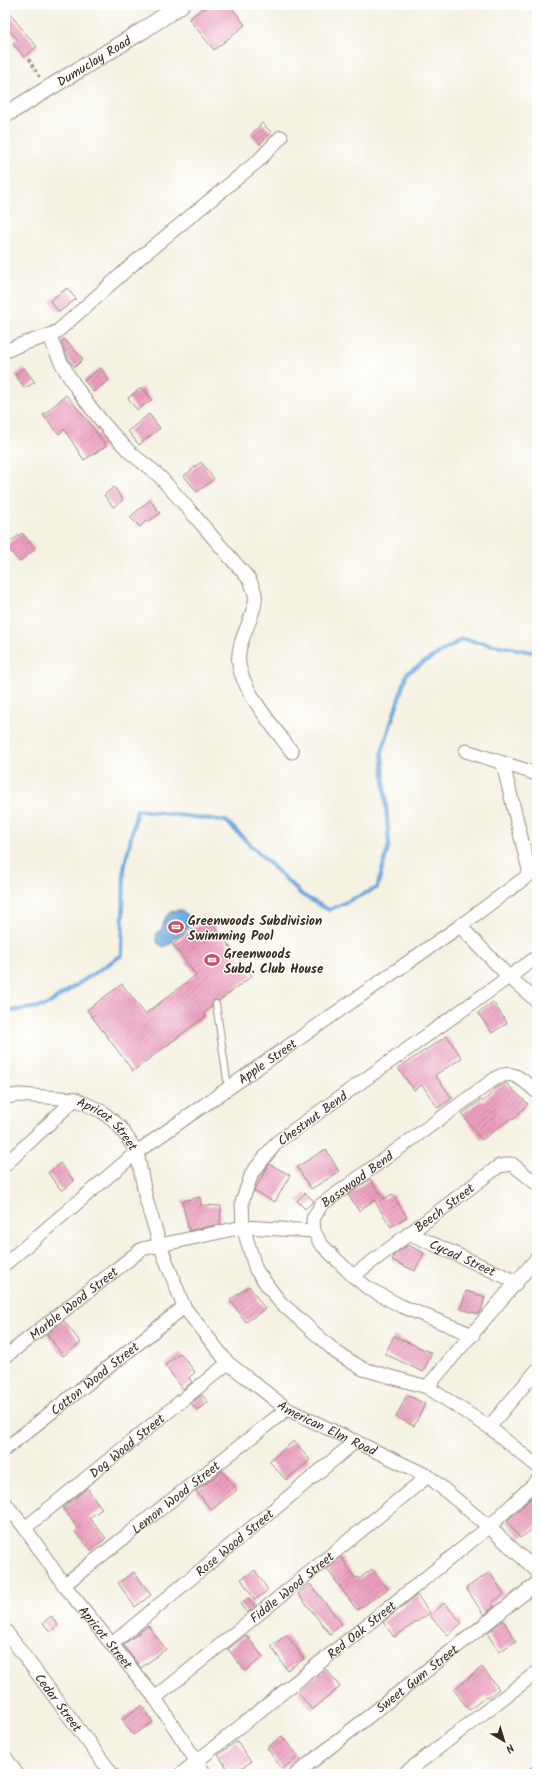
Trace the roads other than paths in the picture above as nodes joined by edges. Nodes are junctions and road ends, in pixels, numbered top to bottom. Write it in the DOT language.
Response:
graph roads {
  1 [pos="181,5"];
  2 [pos="5,116"];
  3 [pos="281,137"];
  4 [pos="50,336"];
  5 [pos="5,352"];
  6 [pos="466,751"];
  7 [pos="292,752"];
  8 [pos="503,764"];
  9 [pos="537,774"];
  10 [pos="534,871"];
  11 [pos="460,926"];
  12 [pos="537,957"];
  13 [pos="509,977"];
  14 [pos="537,1001"];
  15 [pos="216,1004"];
  16 [pos="228,1088"];
  17 [pos="537,1092"];
  18 [pos="5,1097"];
  19 [pos="75,1099"];
  20 [pos="137,1152"];
  21 [pos="5,1165"];
  22 [pos="537,1184"];
  23 [pos="243,1228"];
  24 [pos="314,1231"];
  25 [pos="409,1233"];
  26 [pos="160,1245"];
  27 [pos="537,1258"];
  28 [pos="5,1264"];
  29 [pos="353,1276"];
  30 [pos="517,1282"];
  31 [pos="184,1307"];
  32 [pos="473,1335"];
  33 [pos="5,1357"];
  34 [pos="228,1363"];
  35 [pos="537,1370"];
  36 [pos="427,1387"];
  37 [pos="287,1410"];
  38 [pos="489,1427"];
  39 [pos="356,1441"];
  40 [pos="5,1449"];
  41 [pos="537,1466"];
  42 [pos="428,1476"];
  43 [pos="537,1481"];
  44 [pos="5,1503"];
  45 [pos="489,1527"];
  46 [pos="25,1528"];
  47 [pos="537,1571"];
  48 [pos="537,1584"];
  49 [pos="64,1585"];
  50 [pos="5,1630"];
  51 [pos="112,1644"];
  52 [pos="537,1672"];
  53 [pos="155,1698"];
  54 [pos="5,1757"];
  55 [pos="197,1762"];
  56 [pos="537,1772"];
  57 [pos="17,1774"];
  58 [pos="112,1774"];
  59 [pos="181,1774"];
  60 [pos="205,1774"];
  61 [pos="296,1774"];
  62 [pos="404,1774"];
  63 [pos="534,1774"];
  1 -- 2 [label="street, Dumuclay Road"];
  3 -- 4 [label="street"];
  4 -- 5 [label="street"];
  4 -- 7 [label="street"];
  6 -- 8 [label="street"];
  8 -- 9 [label="street"];
  8 -- 10 [label="street"];
  10 -- 11 [label="street, Apple Street"];
  11 -- 13 [label="street"];
  11 -- 16 [label="street, Apple Street"];
  12 -- 13 [label="street, Chestnut Bend"];
  13 -- 14 [label="street"];
  13 -- 23 [label="street, Chestnut Bend"];
  15 -- 16 [label="lane"];
  16 -- 20 [label="street, Apple Street"];
  17 -- 24 [label="street, Basswood Bend"];
  18 -- 19 [label="street"];
  19 -- 20 [label="street, Apricot Street"];
  19 -- 21 [label="street, Apricot Street"];
  20 -- 26 [label="street, Apricot Street"];
  20 -- 28 [label="street, Apple Street"];
  22 -- 25 [label="street, Beech Street"];
  23 -- 24 [label="street"];
  23 -- 26 [label="street"];
  23 -- 36 [label="street, Chestnut Bend"];
  24 -- 29 [label="street"];
  25 -- 29 [label="street, Beech Street"];
  25 -- 30 [label="street, Cycad Street"];
  26 -- 31 [label="street, American Elm Road"];
  26 -- 33 [label="street, Marble Wood Street"];
  27 -- 30 [label="street"];
  29 -- 32 [label="street"];
  30 -- 32 [label="street"];
  31 -- 34 [label="street, American Elm Road"];
  31 -- 40 [label="street, Cotton Wood Street"];
  32 -- 36 [label="street"];
  34 -- 37 [label="street, American Elm Road"];
  34 -- 46 [label="street, Dog Wood Street"];
  35 -- 38 [label="street"];
  36 -- 38 [label="street, Chestnut Bend"];
  37 -- 39 [label="street, American Elm Road"];
  37 -- 49 [label="street, Lemon Wood Street"];
  38 -- 41 [label="street, Chestnut Bend"];
  39 -- 42 [label="street, American Elm Road"];
  39 -- 51 [label="street, Rose Wood Street"];
  42 -- 45 [label="street, American Elm Road"];
  42 -- 53 [label="street, Fiddle Wood Street"];
  43 -- 45 [label="street, Red Oak Street"];
  44 -- 46 [label="street, Apricot Street"];
  45 -- 47 [label="street, American Elm Road"];
  45 -- 55 [label="street, Red Oak Street"];
  46 -- 49 [label="street, Apricot Street"];
  48 -- 61 [label="street, Sweet Gum Street"];
  49 -- 51 [label="street, Apricot Street"];
  50 -- 58 [label="street, Cedar Street"];
  51 -- 53 [label="street, Apricot Street"];
  52 -- 62 [label="street"];
  53 -- 55 [label="street, Apricot Street"];
  54 -- 57 [label="street"];
  55 -- 59 [label="street, Red Oak Street"];
  55 -- 60 [label="street, Apricot Street"];
  56 -- 63 [label="street"];
}
